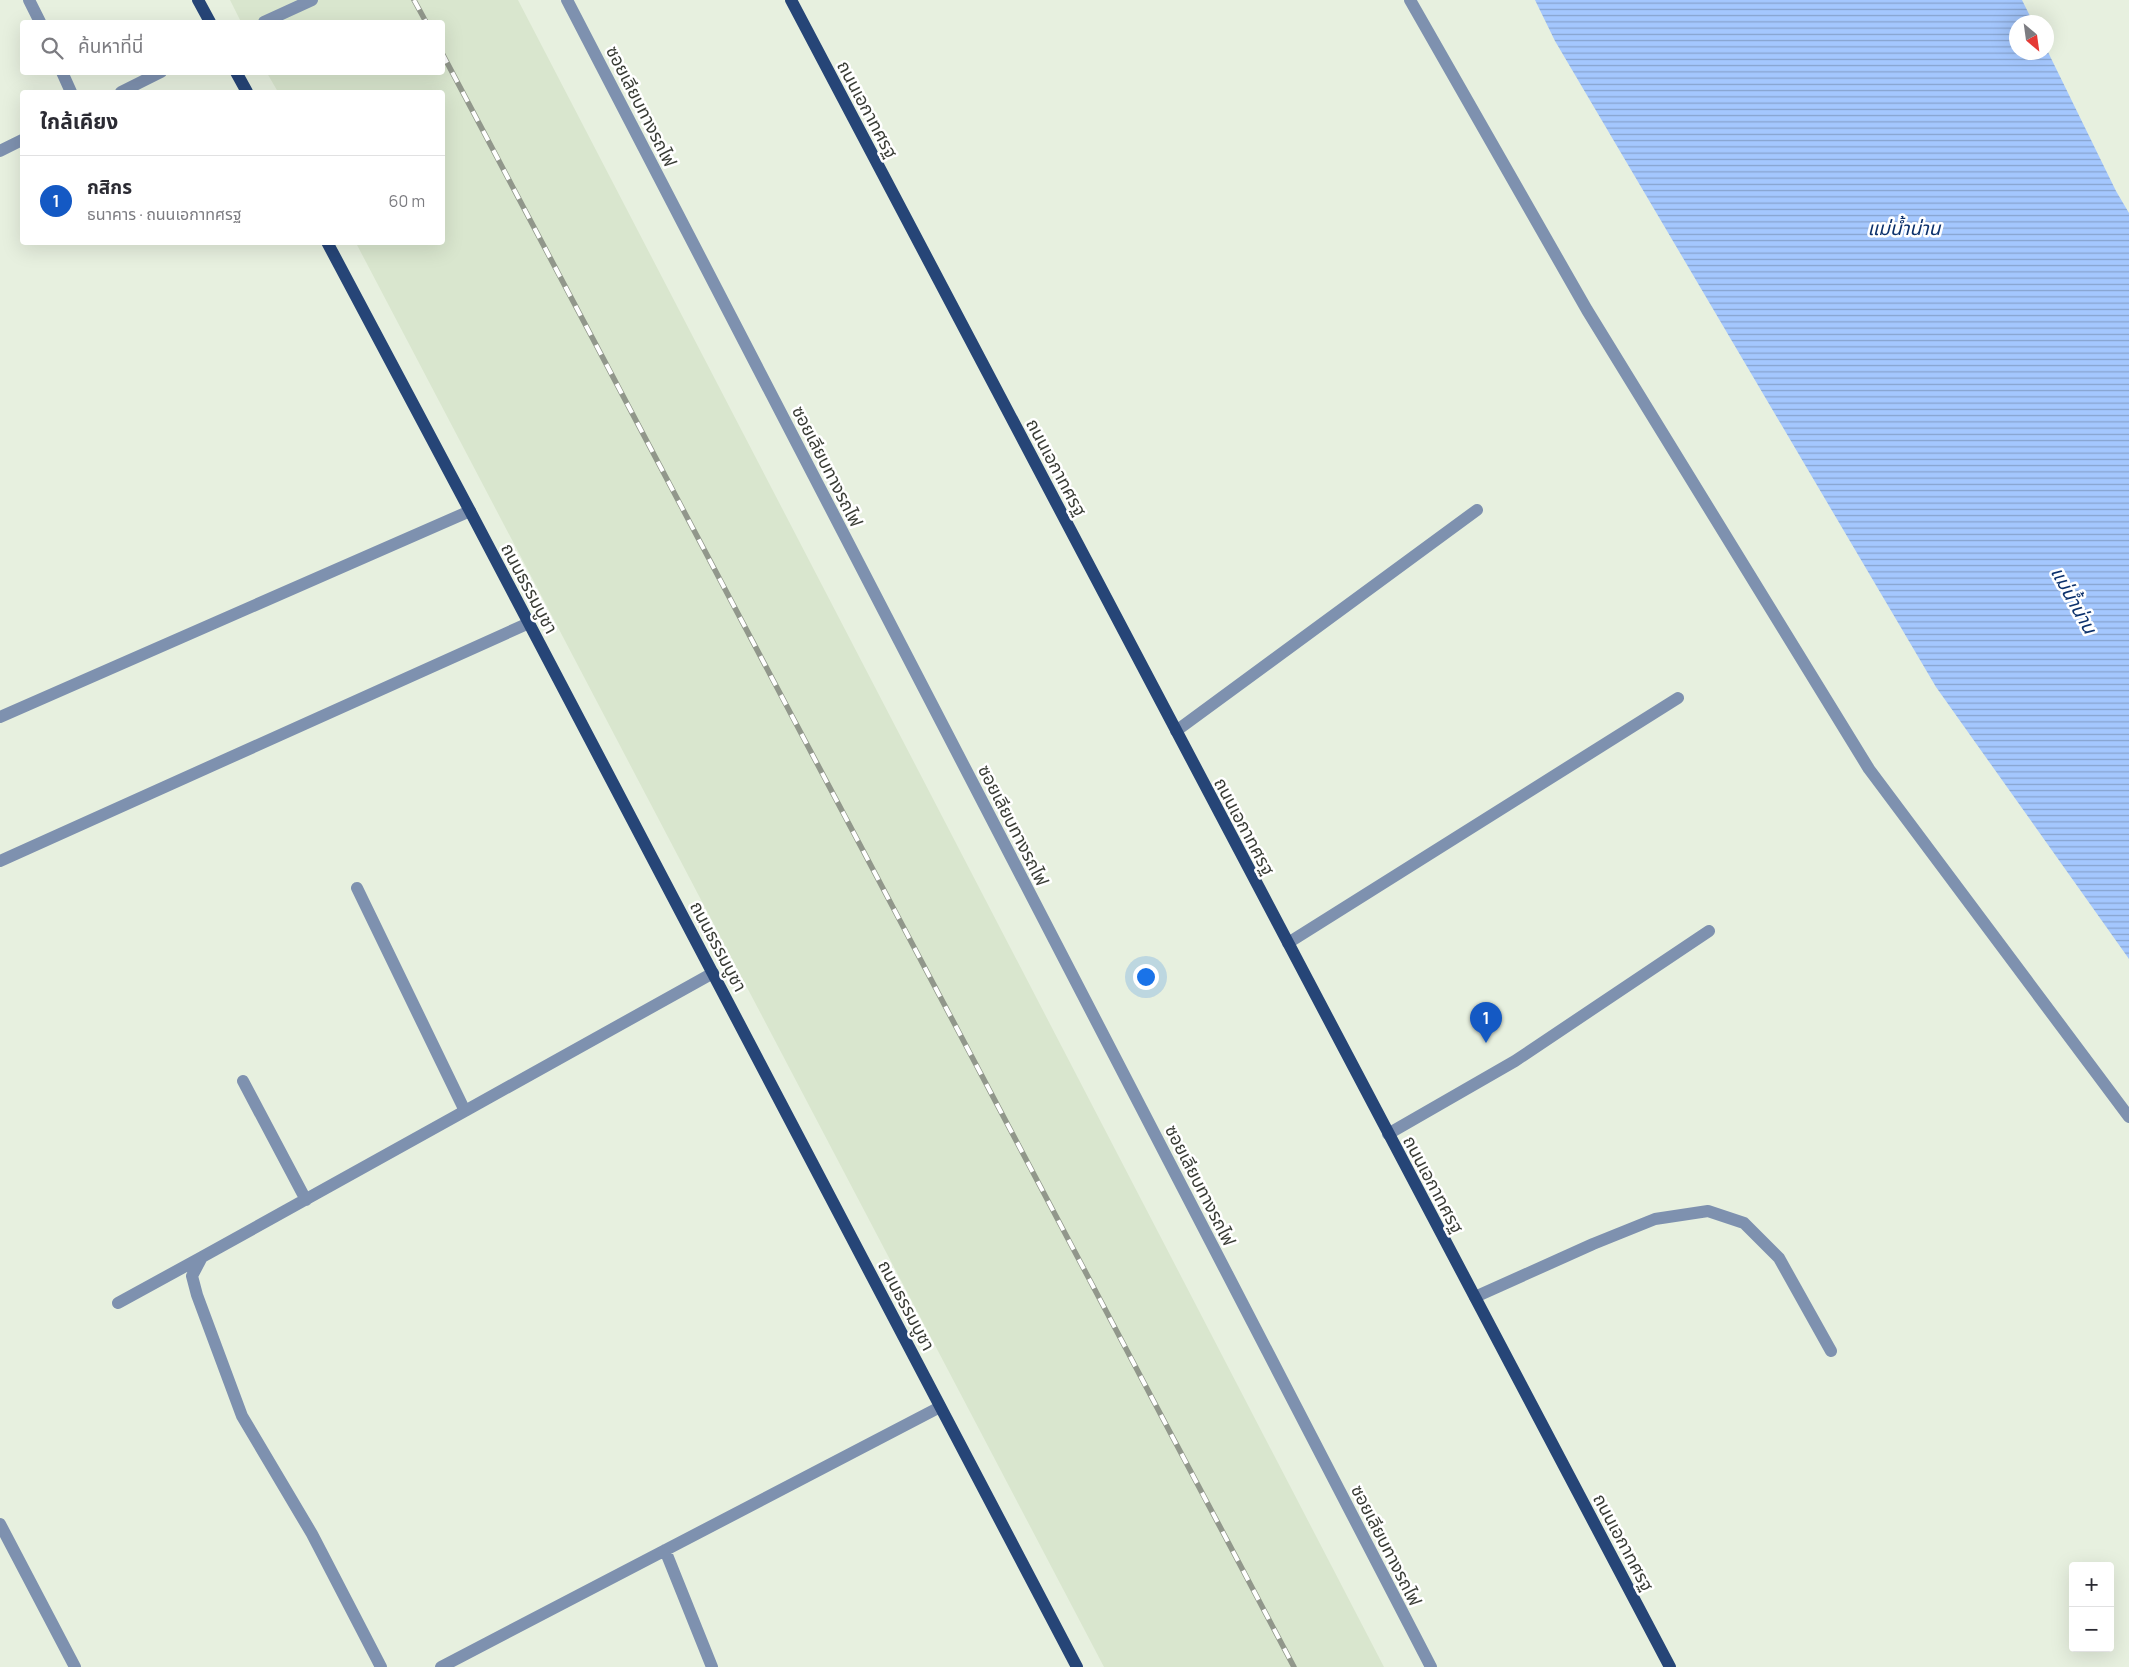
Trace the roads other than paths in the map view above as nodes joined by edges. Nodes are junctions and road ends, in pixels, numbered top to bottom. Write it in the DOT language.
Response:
graph roads {
  1 [pos="29,0"];
  2 [pos="198,0"];
  3 [pos="312,0"];
  4 [pos="567,0"];
  5 [pos="791,0"];
  6 [pos="1410,0"];
  7 [pos="39,20"];
  8 [pos="209,20"];
  9 [pos="268,20"];
  10 [pos="63,75"];
  11 [pos="155,75"];
  12 [pos="238,75"];
  13 [pos="70,90"];
  14 [pos="125,90"];
  15 [pos="246,90"];
  16 [pos="20,141"];
  17 [pos="0,151"];
  18 [pos="329,245"];
  19 [pos="1477,510"];
  20 [pos="470,511"];
  21 [pos="529,623"];
  22 [pos="1678,698"];
  23 [pos="0,717"];
  24 [pos="1176,731"];
  25 [pos="0,861"];
  26 [pos="358,888"];
  27 [pos="1708,931"];
  28 [pos="1288,944"];
  29 [pos="713,973"];
  30 [pos="243,1081"];
  31 [pos="464,1111"];
  32 [pos="2129,1117"];
  33 [pos="1388,1134"];
  34 [pos="306,1200"];
  35 [pos="202,1257"];
  36 [pos="1475,1297"];
  37 [pos="118,1303"];
  38 [pos="1831,1351"];
  39 [pos="940,1408"];
  40 [pos="0,1524"];
  41 [pos="665,1550"];
  42 [pos="75,1667"];
  43 [pos="381,1667"];
  44 [pos="441,1667"];
  45 [pos="712,1667"];
  46 [pos="1077,1667"];
  47 [pos="1431,1667"];
  48 [pos="1670,1667"];
  1 -- 7 [label="street"];
  2 -- 8 [label="main road"];
  3 -- 9 [label="street"];
  4 -- 47 [label="street, ซอยเลียบทางรถไฟ"];
  5 -- 24 [label="main road, ถนนเอกาทศรฐ"];
  6 -- 32 [label="street"];
  10 -- 13 [label="street"];
  11 -- 14 [label="street"];
  12 -- 15 [label="main road"];
  16 -- 17 [label="street"];
  18 -- 20 [label="main road, ถนนธรรมบูชา"];
  19 -- 24 [label="street"];
  20 -- 21 [label="main road, ถนนธรรมบูชา"];
  20 -- 23 [label="street"];
  21 -- 25 [label="street"];
  21 -- 29 [label="main road, ถนนธรรมบูชา"];
  22 -- 28 [label="street"];
  24 -- 28 [label="main road, ถนนเอกาทศรฐ"];
  26 -- 31 [label="street"];
  27 -- 33 [label="street"];
  28 -- 33 [label="main road, ถนนเอกาทศรฐ"];
  29 -- 31 [label="street"];
  29 -- 39 [label="main road, ถนนธรรมบูชา"];
  30 -- 34 [label="street"];
  31 -- 34 [label="street"];
  33 -- 36 [label="main road, ถนนเอกาทศรฐ"];
  34 -- 35 [label="street"];
  35 -- 37 [label="street"];
  35 -- 43 [label="street"];
  36 -- 38 [label="street"];
  36 -- 48 [label="main road, ถนนเอกาทศรฐ"];
  39 -- 41 [label="street"];
  39 -- 46 [label="main road, ถนนธรรมบูชา"];
  40 -- 42 [label="street"];
  41 -- 44 [label="street"];
  41 -- 45 [label="street"];
}
